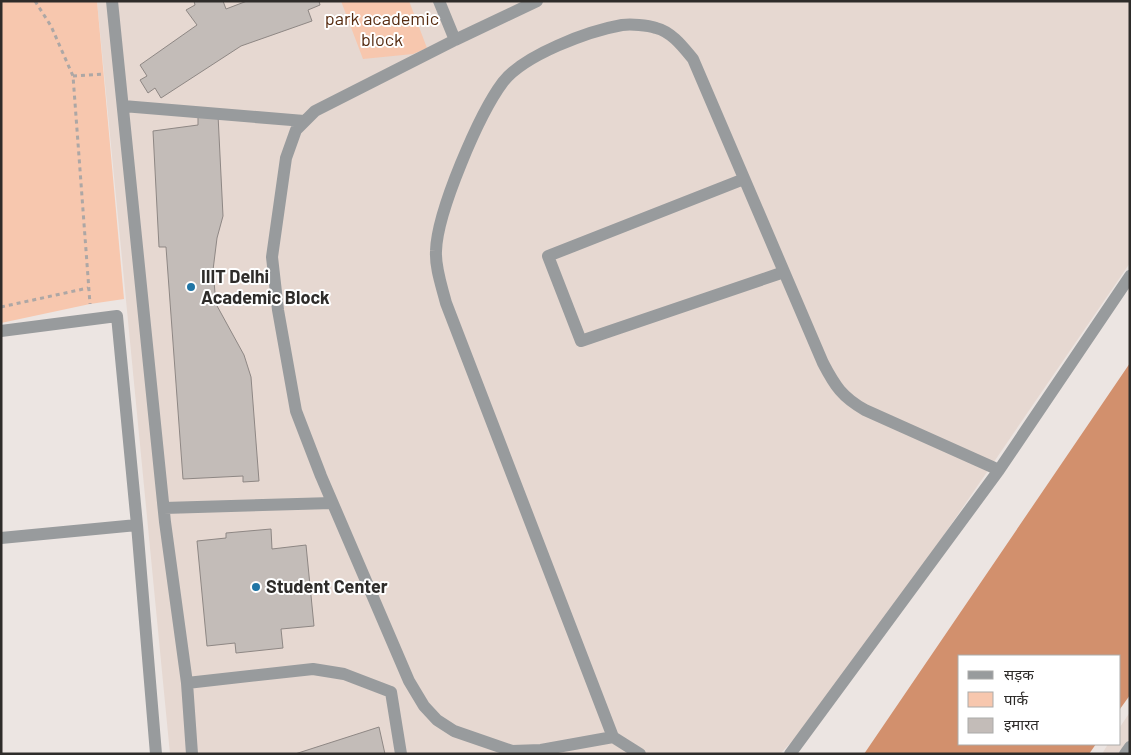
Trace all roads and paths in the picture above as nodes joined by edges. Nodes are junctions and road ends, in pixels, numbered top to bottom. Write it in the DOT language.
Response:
graph roads {
  1 [pos="35,1"];
  2 [pos="112,1"];
  3 [pos="439,1"];
  4 [pos="537,1"];
  5 [pos="455,40"];
  6 [pos="120,74"];
  7 [pos="72,76"];
  8 [pos="123,106"];
  9 [pos="304,121"];
  10 [pos="744,179"];
  11 [pos="784,272"];
  12 [pos="1130,276"];
  13 [pos="88,288"];
  14 [pos="1,308"];
  15 [pos="91,320"];
  16 [pos="1,331"];
  17 [pos="999,470"];
  18 [pos="332,503"];
  19 [pos="164,508"];
  20 [pos="137,525"];
  21 [pos="1,538"];
  22 [pos="409,681"];
  23 [pos="187,683"];
  24 [pos="391,692"];
  25 [pos="613,737"];
  26 [pos="1130,746"];
  27 [pos="156,754"];
  28 [pos="192,754"];
  29 [pos="401,754"];
  30 [pos="640,754"];
  31 [pos="790,754"];
  32 [pos="1125,754"];
  1 -- 7 [label="path"];
  2 -- 6 [label="street"];
  3 -- 5 [label="street"];
  4 -- 5 [label="street"];
  5 -- 9 [label="street"];
  6 -- 7 [label="path"];
  6 -- 8 [label="street"];
  7 -- 13 [label="path"];
  8 -- 9 [label="street"];
  8 -- 19 [label="street"];
  9 -- 18 [label="street"];
  10 -- 11 [label="street"];
  10 -- 11 [label="street"];
  10 -- 25 [label="street"];
  11 -- 17 [label="street"];
  12 -- 17 [label="street"];
  13 -- 14 [label="path"];
  13 -- 15 [label="path"];
  15 -- 16 [label="street"];
  15 -- 20 [label="street"];
  17 -- 31 [label="street"];
  18 -- 19 [label="street"];
  18 -- 22 [label="street"];
  19 -- 23 [label="street"];
  20 -- 21 [label="street"];
  20 -- 27 [label="street"];
  22 -- 24 [label="street"];
  22 -- 25 [label="street"];
  23 -- 24 [label="street"];
  23 -- 28 [label="street"];
  24 -- 29 [label="street"];
  25 -- 30 [label="street"];
  26 -- 32 [label="street"];
}
